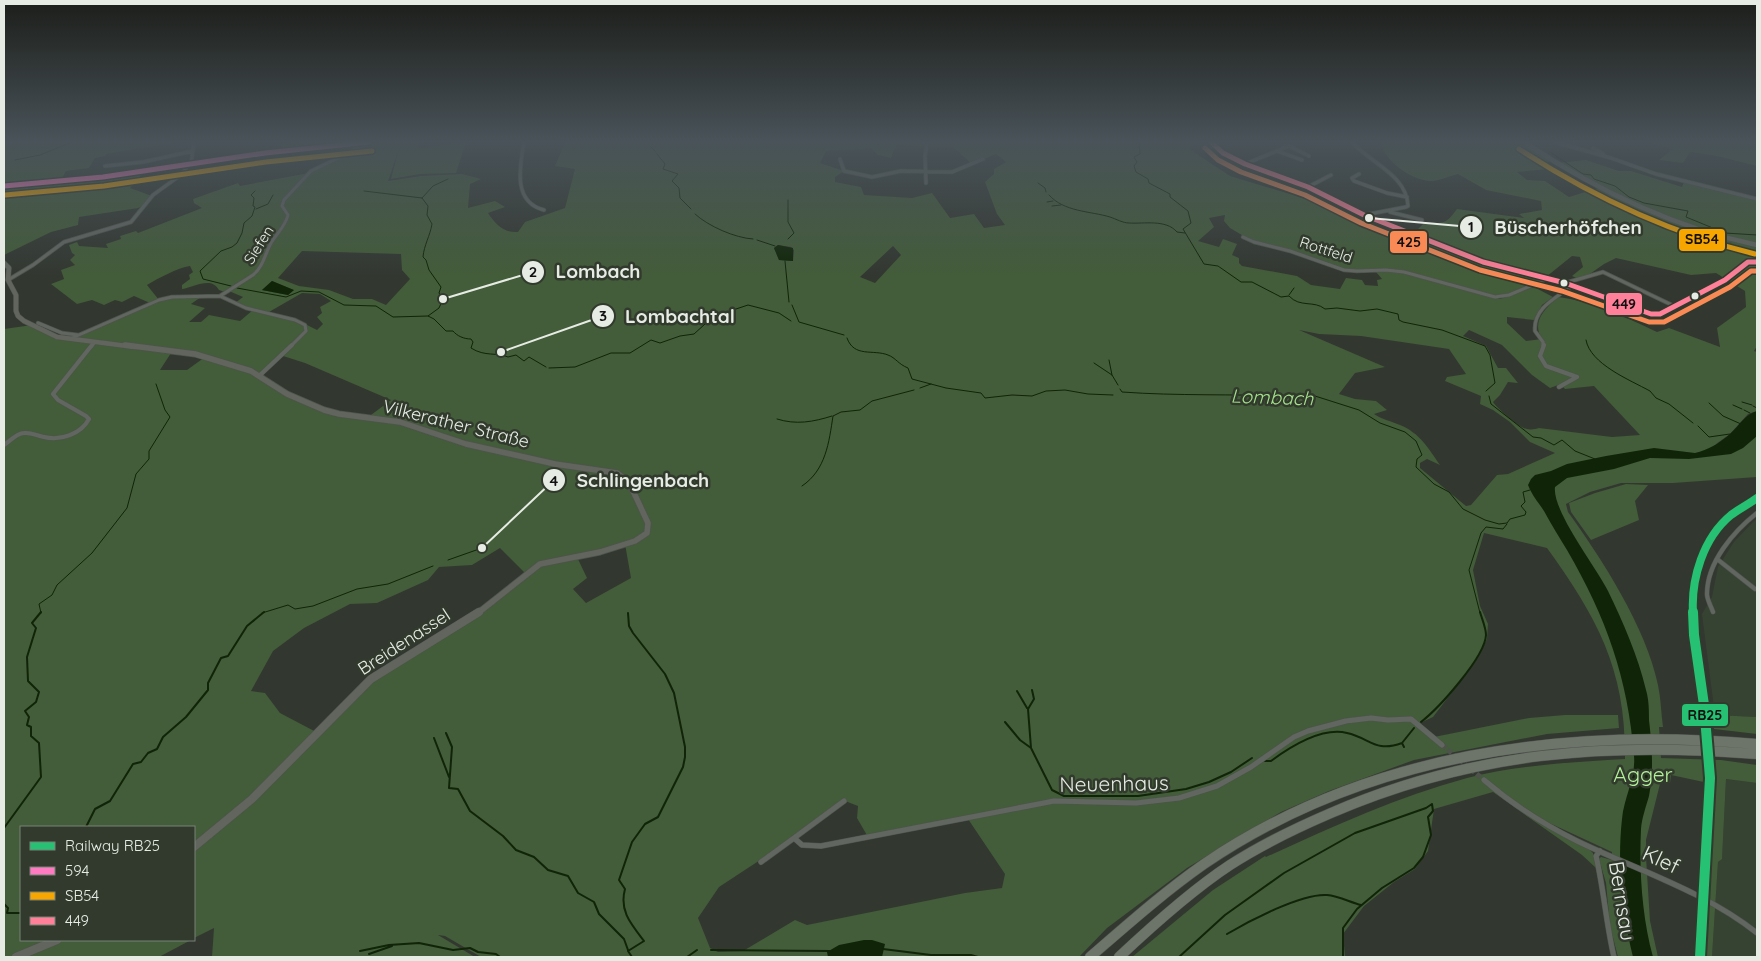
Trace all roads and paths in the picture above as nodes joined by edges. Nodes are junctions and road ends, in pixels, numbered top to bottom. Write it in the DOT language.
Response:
graph roads {
  1 [pos="164,187"];
  2 [pos="296,187"];
  3 [pos="520,187"];
  4 [pos="1305,187"];
  5 [pos="1369,187"];
  6 [pos="1403,187"];
  7 [pos="1600,187"];
  8 [pos="1708,187"];
  9 [pos="1308,188"];
  10 [pos="1407,197"];
  11 [pos="1757,199"];
  12 [pos="544,210"];
  13 [pos="1387,212"];
  14 [pos="1364,214"];
  15 [pos="1422,220"];
  16 [pos="1243,237"];
  17 [pos="1757,245"];
  18 [pos="1757,262"];
  19 [pos="4,263"];
  20 [pos="1547,279"];
  21 [pos="7,281"];
  22 [pos="1565,284"];
  23 [pos="1572,286"];
  24 [pos="220,296"];
  25 [pos="1674,306"];
  26 [pos="40,323"];
  27 [pos="78,335"];
  28 [pos="70,339"];
  29 [pos="95,342"];
  30 [pos="259,376"];
  31 [pos="1559,387"];
  32 [pos="4,445"];
  33 [pos="1757,513"];
  34 [pos="1751,517"];
  35 [pos="1757,521"];
  36 [pos="642,537"];
  37 [pos="1717,558"];
  38 [pos="1755,589"];
  39 [pos="1713,612"];
  40 [pos="1757,739"];
  41 [pos="1717,740"];
  42 [pos="1757,744"];
  43 [pos="1442,746"];
  44 [pos="1757,754"];
  45 [pos="1484,780"];
  46 [pos="844,801"];
  47 [pos="794,838"];
  48 [pos="195,846"];
  49 [pos="1600,851"];
  50 [pos="761,862"];
  51 [pos="1757,933"];
  52 [pos="55,941"];
  53 [pos="16,957"];
  54 [pos="1090,957"];
  55 [pos="1119,957"];
  56 [pos="1614,957"];
  1 -- 21 [label="street"];
  2 -- 24 [label="street, Siefen"];
  3 -- 12 [label="street"];
  4 -- 9 [label="street"];
  5 -- 10 [label="street"];
  6 -- 10 [label="street"];
  7 -- 17 [label="street"];
  8 -- 11 [label="street"];
  9 -- 14 [label="street"];
  10 -- 13 [label="street"];
  13 -- 14 [label="street"];
  13 -- 15 [label="street"];
  14 -- 20 [label="street"];
  16 -- 20 [label="street, Rottfeld"];
  18 -- 25 [label="street"];
  19 -- 21 [label="street, Vilkerather Straße"];
  20 -- 22 [label="street"];
  21 -- 28 [label="street, Vilkerather Straße"];
  22 -- 23 [label="street"];
  22 -- 25 [label="street"];
  23 -- 25 [label="street"];
  23 -- 31 [label="street"];
  24 -- 27 [label="street"];
  24 -- 30 [label="street"];
  26 -- 27 [label="street"];
  27 -- 28 [label="street"];
  28 -- 29 [label="street, Vilkerather Straße"];
  29 -- 30 [label="street, Vilkerather Straße"];
  29 -- 32 [label="street"];
  30 -- 36 [label="street, Vilkerather Straße"];
  33 -- 34 [label="street"];
  34 -- 35 [label="street"];
  34 -- 37 [label="street"];
  36 -- 48 [label="street, Breidenassel"];
  37 -- 38 [label="street"];
  37 -- 39 [label="street"];
  40 -- 41 [label="highway"];
  41 -- 42 [label="highway"];
  41 -- 54 [label="highway"];
  43 -- 47 [label="street, Neuenhaus"];
  44 -- 55 [label="highway"];
  45 -- 49 [label="street"];
  46 -- 47 [label="street"];
  47 -- 50 [label="street"];
  49 -- 51 [label="street, Klef"];
  49 -- 56 [label="street, Bernsau"];
  52 -- 53 [label="street"];
}
